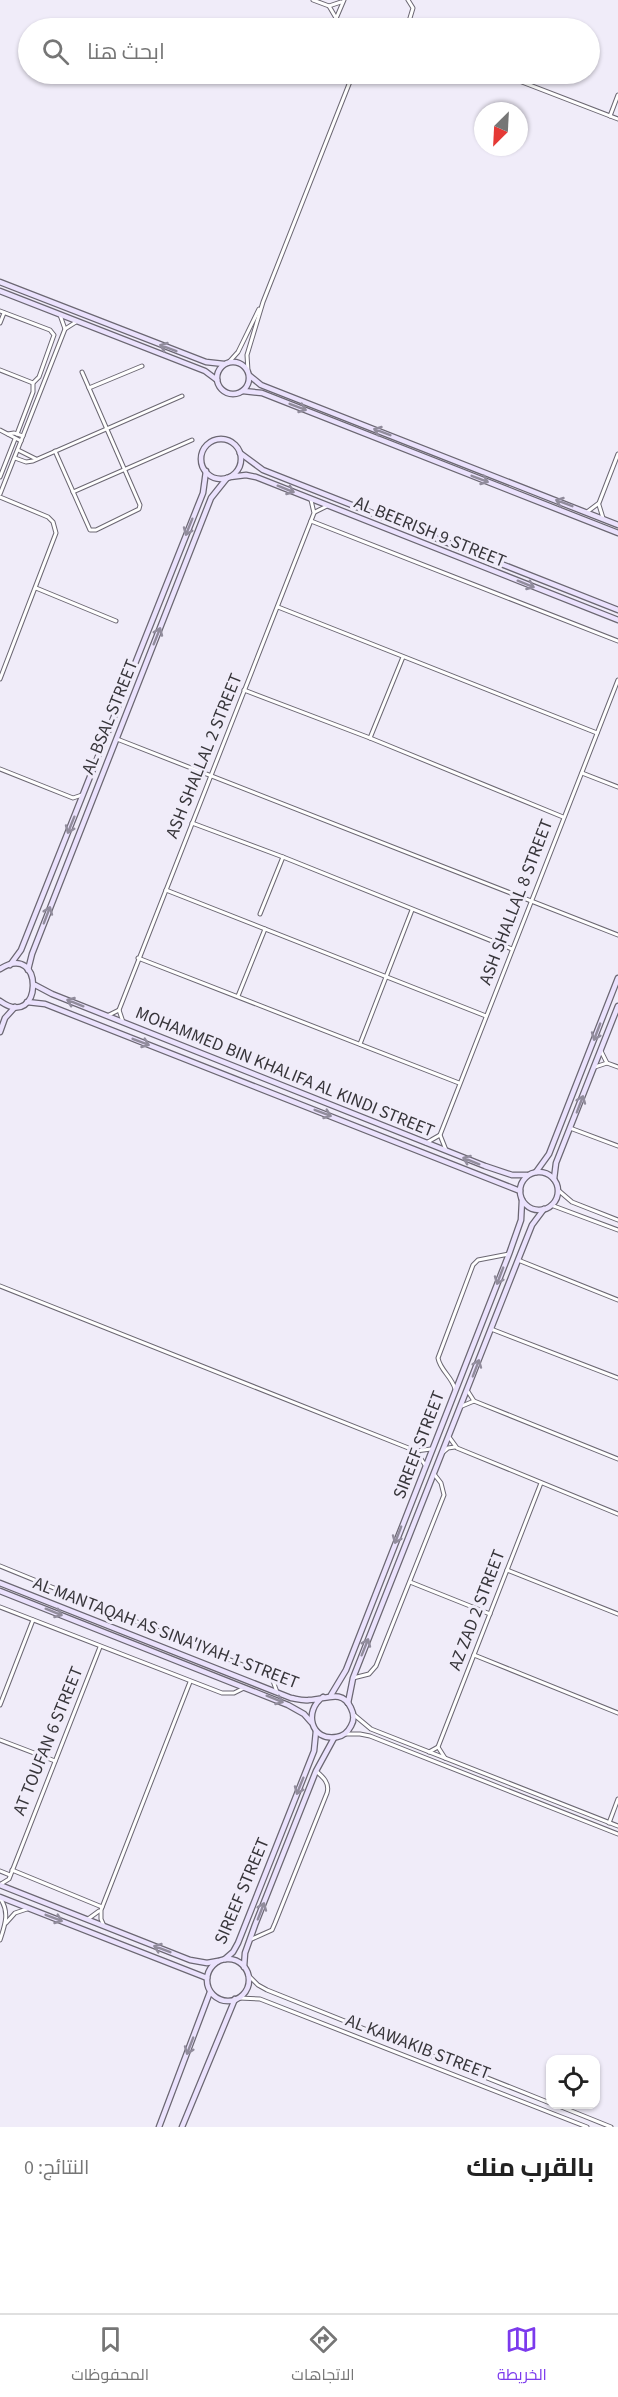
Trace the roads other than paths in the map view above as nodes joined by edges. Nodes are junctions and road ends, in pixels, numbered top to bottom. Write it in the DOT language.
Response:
graph roads {
  1 [pos="313,0"];
  2 [pos="344,0"];
  3 [pos="408,0"];
  4 [pos="329,6"];
  5 [pos="336,18"];
  6 [pos="410,18"];
  7 [pos="349,84"];
  8 [pos="527,84"];
  9 [pos="618,95"];
  10 [pos="610,116"];
  11 [pos="618,119"];
  12 [pos="0,282"];
  13 [pos="0,291"];
  14 [pos="263,302"];
  15 [pos="2,311"];
  16 [pos="60,315"];
  17 [pos="0,322"];
  18 [pos="79,322"];
  19 [pos="65,329"];
  20 [pos="226,363"];
  21 [pos="142,366"];
  22 [pos="0,370"];
  23 [pos="82,372"];
  24 [pos="249,373"];
  25 [pos="217,380"];
  26 [pos="33,383"];
  27 [pos="89,388"];
  28 [pos="243,391"];
  29 [pos="182,396"];
  30 [pos="107,428"];
  31 [pos="0,430"];
  32 [pos="8,434"];
  33 [pos="17,434"];
  34 [pos="23,436"];
  35 [pos="15,439"];
  36 [pos="192,440"];
  37 [pos="21,441"];
  38 [pos="18,450"];
  39 [pos="55,451"];
  40 [pos="240,453"];
  41 [pos="618,454"];
  42 [pos="15,458"];
  43 [pos="36,459"];
  44 [pos="125,469"];
  45 [pos="206,471"];
  46 [pos="0,477"];
  47 [pos="229,477"];
  48 [pos="73,492"];
  49 [pos="0,496"];
  50 [pos="310,499"];
  51 [pos="599,503"];
  52 [pos="327,506"];
  53 [pos="585,512"];
  54 [pos="314,513"];
  55 [pos="604,519"];
  56 [pos="311,521"];
  57 [pos="618,525"];
  58 [pos="618,533"];
  59 [pos="36,588"];
  60 [pos="277,606"];
  61 [pos="618,610"];
  62 [pos="618,620"];
  63 [pos="116,621"];
  64 [pos="618,641"];
  65 [pos="403,657"];
  66 [pos="0,679"];
  67 [pos="618,680"];
  68 [pos="244,690"];
  69 [pos="597,733"];
  70 [pos="116,738"];
  71 [pos="370,738"];
  72 [pos="0,769"];
  73 [pos="582,773"];
  74 [pos="211,777"];
  75 [pos="618,787"];
  76 [pos="83,794"];
  77 [pos="73,798"];
  78 [pos="77,808"];
  79 [pos="564,818"];
  80 [pos="192,823"];
  81 [pos="283,857"];
  82 [pos="166,890"];
  83 [pos="531,902"];
  84 [pos="412,910"];
  85 [pos="260,914"];
  86 [pos="265,929"];
  87 [pos="618,935"];
  88 [pos="512,949"];
  89 [pos="138,958"];
  90 [pos="10,964"];
  91 [pos="0,969"];
  92 [pos="28,970"];
  93 [pos="387,977"];
  94 [pos="618,978"];
  95 [pos="35,985"];
  96 [pos="238,996"];
  97 [pos="0,1001"];
  98 [pos="27,1002"];
  99 [pos="15,1006"];
  100 [pos="618,1006"];
  101 [pos="119,1010"];
  102 [pos="106,1016"];
  103 [pos="486,1016"];
  104 [pos="124,1023"];
  105 [pos="0,1032"];
  106 [pos="360,1044"];
  107 [pos="600,1050"];
  108 [pos="607,1063"];
  109 [pos="618,1067"];
  110 [pos="593,1068"];
  111 [pos="459,1083"];
  112 [pos="570,1128"];
  113 [pos="440,1135"];
  114 [pos="426,1143"];
  115 [pos="618,1146"];
  116 [pos="447,1151"];
  117 [pos="536,1172"];
  118 [pos="527,1175"];
  119 [pos="554,1179"];
  120 [pos="558,1190"];
  121 [pos="520,1191"];
  122 [pos="522,1200"];
  123 [pos="551,1206"];
  124 [pos="544,1209"];
  125 [pos="618,1220"];
  126 [pos="618,1230"];
  127 [pos="508,1254"];
  128 [pos="518,1260"];
  129 [pos="0,1286"];
  130 [pos="618,1300"];
  131 [pos="491,1329"];
  132 [pos="618,1378"];
  133 [pos="455,1389"];
  134 [pos="467,1389"];
  135 [pos="474,1401"];
  136 [pos="460,1407"];
  137 [pos="449,1436"];
  138 [pos="457,1448"];
  139 [pos="431,1449"];
  140 [pos="416,1451"];
  141 [pos="442,1453"];
  142 [pos="618,1453"];
  143 [pos="617,1459"];
  144 [pos="425,1465"];
  145 [pos="434,1474"];
  146 [pos="541,1483"];
  147 [pos="618,1514"];
  148 [pos="0,1566"];
  149 [pos="507,1570"];
  150 [pos="410,1582"];
  151 [pos="0,1583"];
  152 [pos="0,1591"];
  153 [pos="0,1607"];
  154 [pos="490,1614"];
  155 [pos="618,1614"];
  156 [pos="33,1620"];
  157 [pos="100,1647"];
  158 [pos="474,1655"];
  159 [pos="353,1678"];
  160 [pos="190,1682"];
  161 [pos="245,1687"];
  162 [pos="277,1692"];
  163 [pos="331,1695"];
  164 [pos="323,1697"];
  165 [pos="348,1703"];
  166 [pos="0,1705"];
  167 [pos="618,1713"];
  168 [pos="353,1714"];
  169 [pos="313,1725"];
  170 [pos="316,1731"];
  171 [pos="344,1735"];
  172 [pos="334,1738"];
  173 [pos="0,1740"];
  174 [pos="438,1747"];
  175 [pos="429,1752"];
  176 [pos="445,1758"];
  177 [pos="55,1761"];
  178 [pos="316,1771"];
  179 [pos="618,1799"];
  180 [pos="609,1823"];
  181 [pos="618,1826"];
  182 [pos="618,1834"];
  183 [pos="12,1870"];
  184 [pos="0,1872"];
  185 [pos="9,1877"];
  186 [pos="0,1885"];
  187 [pos="12,1890"];
  188 [pos="0,1897"];
  189 [pos="30,1909"];
  190 [pos="101,1909"];
  191 [pos="86,1919"];
  192 [pos="6,1925"];
  193 [pos="105,1927"];
  194 [pos="250,1939"];
  195 [pos="0,1940"];
  196 [pos="225,1959"];
  197 [pos="218,1961"];
  198 [pos="244,1966"];
  199 [pos="248,1975"];
  200 [pos="207,1978"];
  201 [pos="210,1992"];
  202 [pos="237,1999"];
  203 [pos="546,2102"];
  204 [pos="565,2109"];
  205 [pos="159,2127"];
  206 [pos="182,2127"];
  207 [pos="587,2127"];
  208 [pos="611,2127"];
  1 -- 4 [label="street"];
  2 -- 4 [label="street"];
  2 -- 5 [label="street"];
  3 -- 6 [label="street"];
  4 -- 5 [label="street"];
  7 -- 14 [label="street"];
  8 -- 10 [label="street"];
  9 -- 10 [label="street"];
  10 -- 11 [label="street"];
  20 -- 12 [label="street, one-way"];
  13 -- 16 [label="street"];
  14 -- 20 [label="street"];
  14 -- 24 [label="street"];
  15 -- 17 [label="street"];
  15 -- 26 [label="street"];
  16 -- 18 [label="street"];
  16 -- 19 [label="street"];
  18 -- 19 [label="street"];
  18 -- 25 [label="street"];
  19 -- 34 [label="street"];
  20 -- 24 [label="street"];
  20 -- 25 [label="street"];
  21 -- 27 [label="street"];
  22 -- 26 [label="street"];
  23 -- 27 [label="street"];
  24 -- 28 [label="street"];
  53 -- 24 [label="street, one-way"];
  25 -- 28 [label="street"];
  26 -- 33 [label="street"];
  27 -- 30 [label="street"];
  28 -- 58 [label="street, one-way"];
  29 -- 30 [label="street"];
  30 -- 39 [label="street"];
  30 -- 44 [label="street"];
  31 -- 32 [label="street"];
  32 -- 33 [label="street"];
  32 -- 35 [label="street"];
  33 -- 34 [label="street"];
  34 -- 37 [label="street"];
  35 -- 37 [label="street"];
  35 -- 46 [label="street"];
  36 -- 44 [label="street"];
  37 -- 38 [label="street"];
  38 -- 42 [label="street"];
  38 -- 43 [label="street"];
  39 -- 43 [label="street"];
  39 -- 48 [label="street"];
  40 -- 45 [label="street"];
  40 -- 47 [label="street"];
  40 -- 61 [label="street, AL BEERISH 9 STREET"];
  41 -- 51 [label="street"];
  42 -- 43 [label="street"];
  42 -- 49 [label="street"];
  44 -- 48 [label="street"];
  44 -- 48 [label="street"];
  45 -- 47 [label="street"];
  45 -- 76 [label="street, AL BSAL STREET, one-way"];
  47 -- 50 [label="street, AL BEERISH 9 STREET, one-way"];
  70 -- 47 [label="street, AL BSAL STREET, one-way"];
  49 -- 59 [label="street"];
  50 -- 52 [label="street, AL BEERISH 9 STREET"];
  50 -- 54 [label="street"];
  51 -- 53 [label="street"];
  51 -- 55 [label="street"];
  52 -- 54 [label="street"];
  52 -- 62 [label="street, AL BEERISH 9 STREET, one-way"];
  53 -- 55 [label="street"];
  54 -- 56 [label="street, ASH SHALLAL 2 STREET"];
  55 -- 57 [label="street"];
  56 -- 60 [label="street, ASH SHALLAL 2 STREET"];
  56 -- 64 [label="street"];
  59 -- 63 [label="street"];
  59 -- 66 [label="street"];
  60 -- 65 [label="street"];
  60 -- 68 [label="street, ASH SHALLAL 2 STREET"];
  65 -- 69 [label="street"];
  65 -- 71 [label="street"];
  67 -- 69 [label="street, ASH SHALLAL 8 STREET"];
  68 -- 71 [label="street"];
  68 -- 74 [label="street, ASH SHALLAL 2 STREET"];
  69 -- 73 [label="street, ASH SHALLAL 8 STREET"];
  70 -- 74 [label="street"];
  92 -- 70 [label="street, AL BSAL STREET, one-way"];
  71 -- 79 [label="street"];
  72 -- 77 [label="street"];
  73 -- 75 [label="street"];
  73 -- 79 [label="street, ASH SHALLAL 8 STREET"];
  74 -- 80 [label="street, ASH SHALLAL 2 STREET"];
  74 -- 83 [label="street"];
  76 -- 77 [label="street"];
  76 -- 78 [label="street, AL BSAL STREET"];
  77 -- 78 [label="street"];
  78 -- 90 [label="street, AL BSAL STREET, one-way"];
  79 -- 83 [label="street, ASH SHALLAL 8 STREET"];
  80 -- 81 [label="street"];
  80 -- 82 [label="street, ASH SHALLAL 2 STREET"];
  81 -- 84 [label="street"];
  81 -- 85 [label="street"];
  82 -- 86 [label="street"];
  82 -- 89 [label="street, ASH SHALLAL 2 STREET"];
  83 -- 87 [label="street"];
  83 -- 88 [label="street, ASH SHALLAL 8 STREET"];
  84 -- 88 [label="street"];
  84 -- 93 [label="street"];
  86 -- 93 [label="street"];
  86 -- 96 [label="street"];
  88 -- 103 [label="street, ASH SHALLAL 8 STREET"];
  89 -- 96 [label="street"];
  89 -- 101 [label="street, ASH SHALLAL 2 STREET"];
  90 -- 91 [label="street"];
  90 -- 92 [label="street"];
  92 -- 95 [label="street"];
  93 -- 103 [label="street"];
  93 -- 106 [label="street"];
  94 -- 117 [label="street, one-way"];
  95 -- 98 [label="street"];
  102 -- 95 [label="street, MOHAMMED BIN KHALIFA AL KINDI STREET, one-way"];
  96 -- 106 [label="street"];
  97 -- 99 [label="street"];
  98 -- 99 [label="street"];
  98 -- 121 [label="street, MOHAMMED BIN KHALIFA AL KINDI STREET, one-way"];
  99 -- 105 [label="street"];
  100 -- 107 [label="street"];
  101 -- 102 [label="street"];
  101 -- 104 [label="street"];
  102 -- 104 [label="street, MOHAMMED BIN KHALIFA AL KINDI STREET"];
  103 -- 111 [label="street, ASH SHALLAL 8 STREET"];
  104 -- 114 [label="street, MOHAMMED BIN KHALIFA AL KINDI STREET"];
  106 -- 111 [label="street"];
  107 -- 108 [label="street"];
  107 -- 110 [label="street"];
  108 -- 109 [label="street"];
  108 -- 110 [label="street"];
  112 -- 110 [label="street, one-way"];
  111 -- 113 [label="street, ASH SHALLAL 8 STREET"];
  112 -- 115 [label="street"];
  112 -- 119 [label="street"];
  113 -- 114 [label="street"];
  113 -- 116 [label="street"];
  114 -- 116 [label="street, MOHAMMED BIN KHALIFA AL KINDI STREET"];
  118 -- 116 [label="street, MOHAMMED BIN KHALIFA AL KINDI STREET, one-way"];
  117 -- 118 [label="street"];
  117 -- 119 [label="street"];
  118 -- 121 [label="street"];
  119 -- 120 [label="street"];
  120 -- 123 [label="street"];
  120 -- 125 [label="street"];
  121 -- 122 [label="street"];
  122 -- 124 [label="street"];
  122 -- 127 [label="street, SIREEF STREET"];
  123 -- 124 [label="street"];
  123 -- 126 [label="street"];
  124 -- 128 [label="street, SIREEF STREET"];
  127 -- 133 [label="street, SIREEF STREET, one-way"];
  127 -- 133 [label="street"];
  128 -- 130 [label="street"];
  128 -- 131 [label="street, SIREEF STREET"];
  129 -- 140 [label="street"];
  131 -- 132 [label="street"];
  134 -- 131 [label="street, SIREEF STREET, one-way"];
  133 -- 139 [label="street, SIREEF STREET"];
  134 -- 135 [label="street"];
  134 -- 136 [label="street, SIREEF STREET"];
  135 -- 136 [label="street"];
  135 -- 143 [label="street"];
  136 -- 137 [label="street, SIREEF STREET"];
  137 -- 138 [label="street"];
  137 -- 141 [label="street, SIREEF STREET"];
  138 -- 141 [label="street"];
  138 -- 146 [label="street"];
  139 -- 140 [label="street"];
  139 -- 144 [label="street, SIREEF STREET"];
  140 -- 144 [label="street"];
  141 -- 145 [label="street, SIREEF STREET"];
  142 -- 143 [label="street"];
  144 -- 163 [label="street, SIREEF STREET, one-way"];
  145 -- 150 [label="street"];
  159 -- 145 [label="street, SIREEF STREET, one-way"];
  146 -- 147 [label="street"];
  146 -- 149 [label="street, AZ ZAD 2 STREET"];
  148 -- 162 [label="street"];
  149 -- 154 [label="street, AZ ZAD 2 STREET"];
  149 -- 155 [label="street"];
  150 -- 154 [label="street"];
  150 -- 159 [label="street"];
  151 -- 162 [label="street, AL MANTAQAH AS SINA'IYAH 1 STREET"];
  152 -- 161 [label="street, AL MANTAQAH AS SINA'IYAH 1 STREET, one-way"];
  153 -- 156 [label="street"];
  154 -- 158 [label="street, AZ ZAD 2 STREET"];
  156 -- 157 [label="street"];
  156 -- 166 [label="street"];
  157 -- 160 [label="street"];
  157 -- 177 [label="street, AT TOUFAN 6 STREET"];
  158 -- 167 [label="street"];
  158 -- 174 [label="street, AZ ZAD 2 STREET"];
  159 -- 165 [label="street, SIREEF STREET"];
  160 -- 161 [label="street"];
  160 -- 190 [label="street"];
  161 -- 169 [label="street, AL MANTAQAH AS SINA'IYAH 1 STREET, one-way"];
  162 -- 164 [label="street, AL MANTAQAH AS SINA'IYAH 1 STREET"];
  163 -- 164 [label="street"];
  163 -- 165 [label="street"];
  164 -- 169 [label="street"];
  165 -- 168 [label="street"];
  168 -- 171 [label="street"];
  168 -- 175 [label="street"];
  169 -- 170 [label="street"];
  170 -- 172 [label="street"];
  170 -- 196 [label="street, SIREEF STREET, one-way"];
  171 -- 172 [label="street"];
  171 -- 182 [label="street"];
  172 -- 178 [label="street, SIREEF STREET"];
  173 -- 177 [label="street"];
  174 -- 175 [label="street"];
  174 -- 176 [label="street"];
  175 -- 176 [label="street"];
  176 -- 180 [label="street"];
  177 -- 183 [label="street, AT TOUFAN 6 STREET"];
  194 -- 178 [label="street, SIREEF STREET, one-way"];
  178 -- 194 [label="street"];
  179 -- 180 [label="street"];
  180 -- 181 [label="street"];
  183 -- 185 [label="street, AT TOUFAN 6 STREET"];
  183 -- 190 [label="street"];
  184 -- 185 [label="street"];
  185 -- 186 [label="street"];
  185 -- 187 [label="street"];
  186 -- 187 [label="street"];
  187 -- 191 [label="street"];
  188 -- 189 [label="street"];
  188 -- 192 [label="street"];
  189 -- 192 [label="street"];
  189 -- 200 [label="street, one-way"];
  190 -- 191 [label="street"];
  190 -- 193 [label="street"];
  191 -- 193 [label="street"];
  192 -- 195 [label="street"];
  197 -- 193 [label="street, one-way"];
  194 -- 198 [label="street, SIREEF STREET"];
  196 -- 197 [label="street"];
  196 -- 198 [label="street"];
  197 -- 200 [label="street"];
  198 -- 199 [label="street"];
  199 -- 202 [label="street"];
  199 -- 203 [label="street, AL KAWAKIB STREET"];
  200 -- 201 [label="street"];
  201 -- 202 [label="street"];
  201 -- 205 [label="street, one-way"];
  202 -- 206 [label="street"];
  202 -- 207 [label="street, AL KAWAKIB STREET"];
  204 -- 208 [label="street, AL KAWAKIB STREET"];
}
